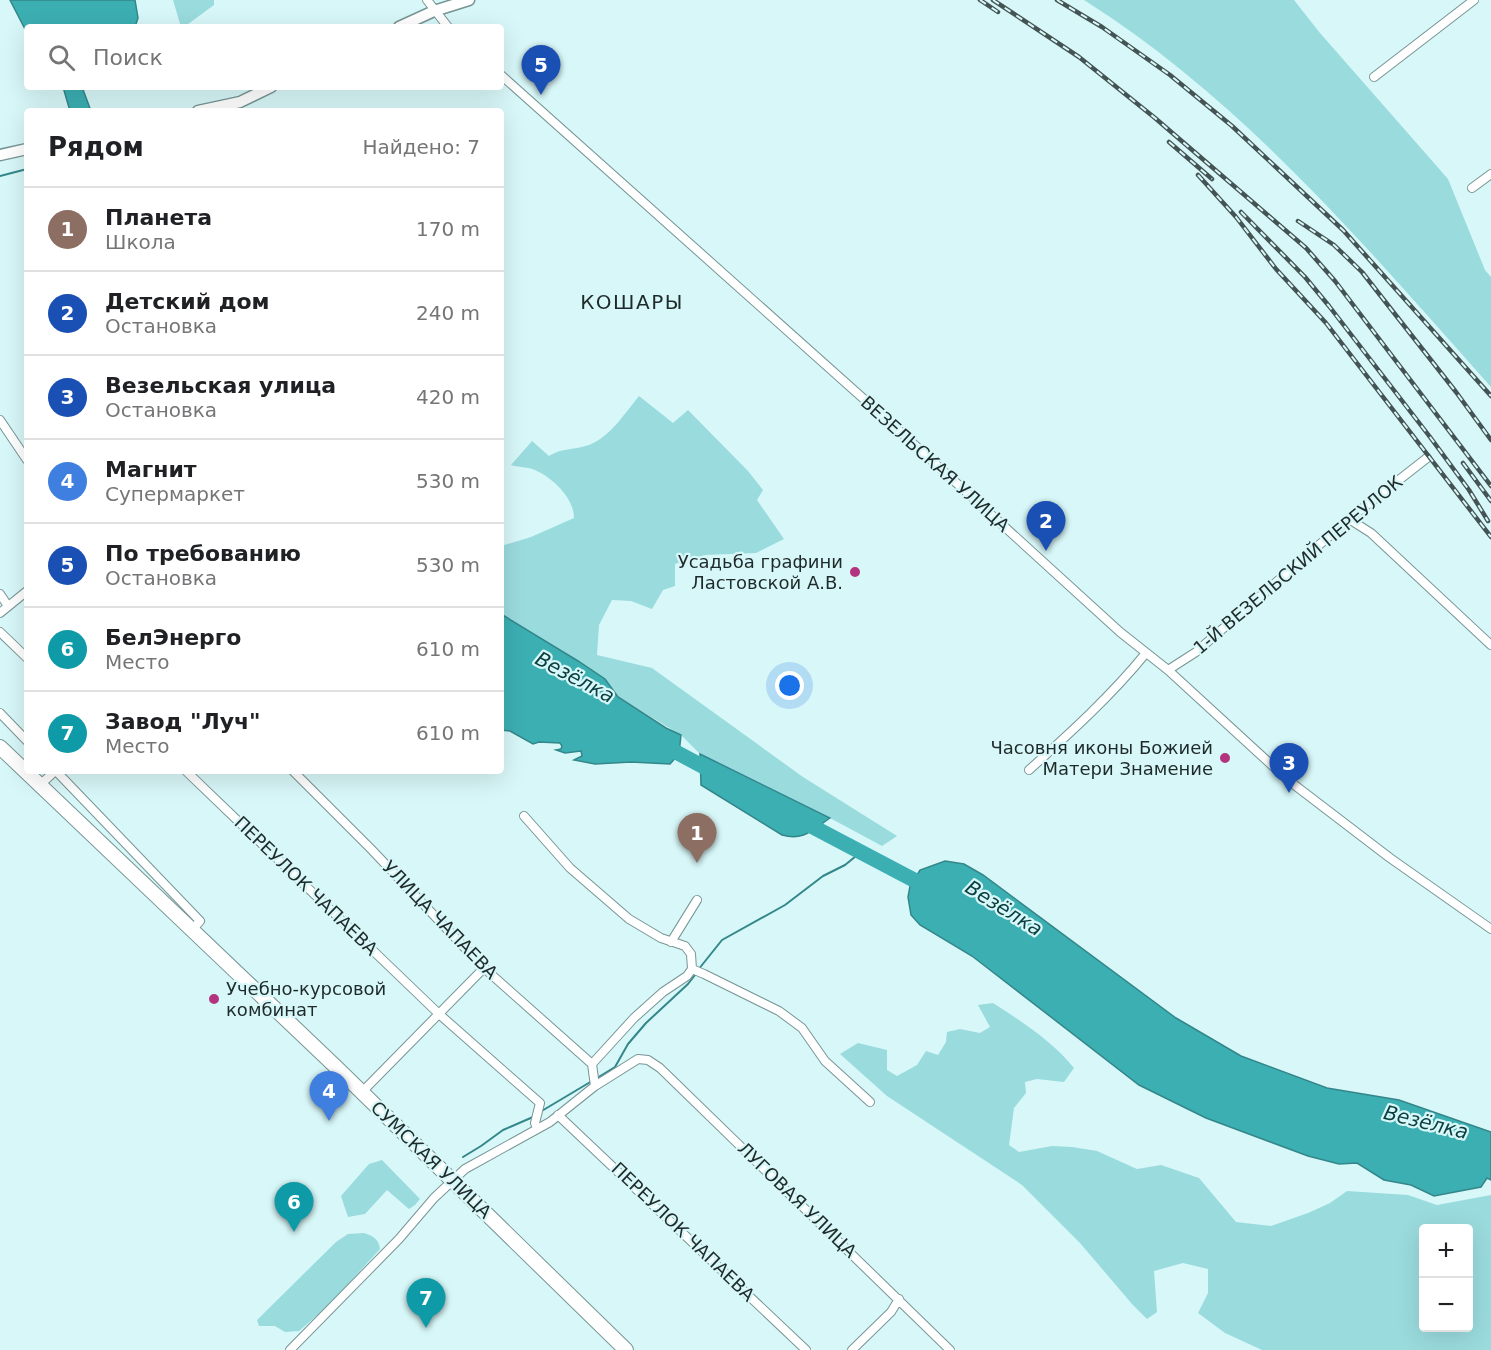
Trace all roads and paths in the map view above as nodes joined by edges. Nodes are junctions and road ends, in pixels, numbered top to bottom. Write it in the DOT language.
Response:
graph roads {
  1 [pos="428,0"];
  2 [pos="469,0"];
  3 [pos="1474,0"];
  4 [pos="434,11"];
  5 [pos="406,24"];
  6 [pos="445,24"];
  7 [pos="1374,77"];
  8 [pos="504,78"];
  9 [pos="266,90"];
  10 [pos="212,108"];
  11 [pos="24,149"];
  12 [pos="0,154"];
  13 [pos="1491,174"];
  14 [pos="1472,188"];
  15 [pos="0,420"];
  16 [pos="24,456"];
  17 [pos="1426,458"];
  18 [pos="1349,519"];
  19 [pos="24,593"];
  20 [pos="0,594"];
  21 [pos="8,606"];
  22 [pos="0,613"];
  23 [pos="0,632"];
  24 [pos="1491,645"];
  25 [pos="1146,653"];
  26 [pos="24,655"];
  27 [pos="1168,670"];
  28 [pos="0,713"];
  29 [pos="24,738"];
  30 [pos="0,747"];
  31 [pos="24,769"];
  32 [pos="1029,770"];
  33 [pos="30,774"];
  34 [pos="53,774"];
  35 [pos="59,774"];
  36 [pos="189,774"];
  37 [pos="296,774"];
  38 [pos="41,784"];
  39 [pos="524,816"];
  40 [pos="698,900"];
  41 [pos="192,930"];
  42 [pos="1491,930"];
  43 [pos="671,942"];
  44 [pos="484,968"];
  45 [pos="692,969"];
  46 [pos="439,1014"];
  47 [pos="592,1064"];
  48 [pos="595,1086"];
  49 [pos="362,1092"];
  50 [pos="870,1102"];
  51 [pos="558,1115"];
  52 [pos="537,1129"];
  53 [pos="453,1181"];
  54 [pos="899,1299"];
  55 [pos="290,1350"];
  56 [pos="626,1350"];
  57 [pos="807,1350"];
  58 [pos="852,1350"];
  59 [pos="950,1350"];
  1 -- 4 [label="street"];
  2 -- 4 [label="street"];
  3 -- 7 [label="street"];
  4 -- 5 [label="street"];
  4 -- 6 [label="street"];
  8 -- 25 [label="street, ВЕЗЕЛЬСКАЯ УЛИЦА"];
  9 -- 10 [label="street"];
  11 -- 12 [label="street"];
  13 -- 14 [label="street"];
  15 -- 16 [label="street"];
  17 -- 18 [label="street, 1-Й ВЕЗЕЛЬСКИЙ ПЕРЕУЛОК"];
  18 -- 24 [label="street"];
  18 -- 27 [label="street, 1-Й ВЕЗЕЛЬСКИЙ ПЕРЕУЛОК"];
  19 -- 21 [label="street"];
  20 -- 21 [label="street"];
  21 -- 22 [label="street"];
  23 -- 26 [label="street"];
  25 -- 27 [label="street, ВЕЗЕЛЬСКАЯ УЛИЦА"];
  25 -- 32 [label="street"];
  27 -- 42 [label="street, ВЕЗЕЛЬСКАЯ УЛИЦА"];
  28 -- 29 [label="street"];
  30 -- 31 [label="main road, СУМСКАЯ УЛИЦА"];
  33 -- 38 [label="main road, СУМСКАЯ УЛИЦА"];
  34 -- 38 [label="street"];
  35 -- 41 [label="street"];
  36 -- 46 [label="street, ПЕРЕУЛОК ЧАПАЕВА"];
  37 -- 44 [label="street, УЛИЦА ЧАПАЕВА"];
  38 -- 41 [label="main road, СУМСКАЯ УЛИЦА"];
  39 -- 43 [label="street"];
  40 -- 43 [label="street"];
  41 -- 49 [label="main road, СУМСКАЯ УЛИЦА"];
  43 -- 45 [label="street"];
  44 -- 46 [label="street"];
  44 -- 47 [label="street, УЛИЦА ЧАПАЕВА"];
  45 -- 47 [label="street"];
  45 -- 50 [label="street"];
  46 -- 49 [label="street"];
  46 -- 52 [label="street, ПЕРЕУЛОК ЧАПАЕВА"];
  47 -- 48 [label="street"];
  48 -- 51 [label="street"];
  48 -- 54 [label="street, ЛУГОВАЯ УЛИЦА"];
  49 -- 53 [label="main road, СУМСКАЯ УЛИЦА"];
  51 -- 52 [label="street"];
  51 -- 57 [label="street, ПЕРЕУЛОК ЧАПАЕВА"];
  52 -- 53 [label="street"];
  53 -- 55 [label="street"];
  53 -- 56 [label="main road, СУМСКАЯ УЛИЦА"];
  54 -- 58 [label="street"];
  54 -- 59 [label="street, ЛУГОВАЯ УЛИЦА"];
}
